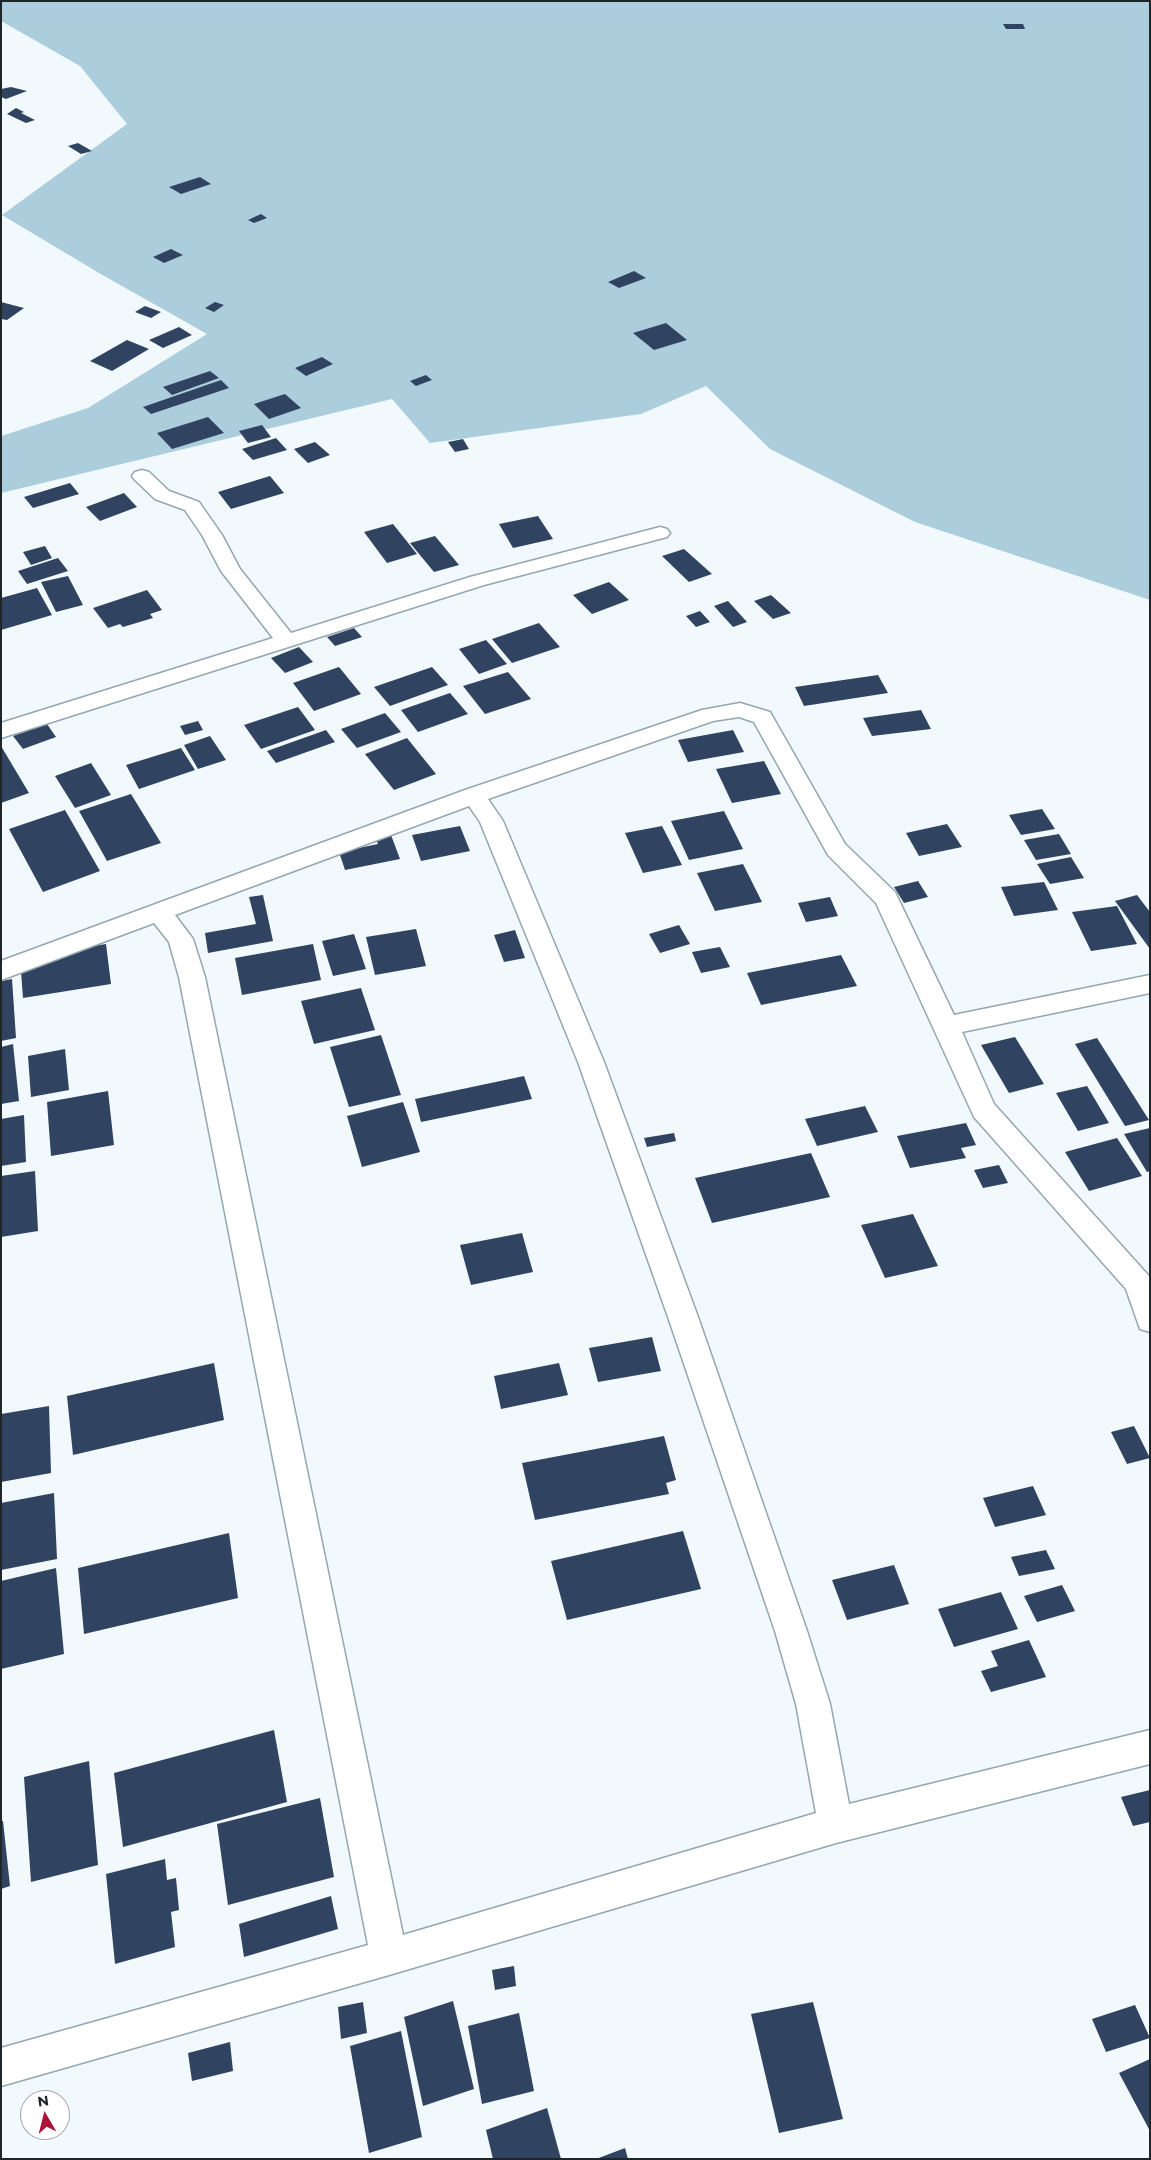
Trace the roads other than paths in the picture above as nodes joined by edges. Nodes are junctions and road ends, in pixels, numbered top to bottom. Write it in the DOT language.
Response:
graph roads {
  1 [pos="142,476"];
  2 [pos="660,533"];
  3 [pos="286,640"];
  4 [pos="1,731"];
  5 [pos="473,795"];
  6 [pos="159,912"];
  7 [pos="1,971"];
  8 [pos="1150,984"];
  9 [pos="946,1026"];
  10 [pos="1144,1281"];
  11 [pos="1150,1320"];
  12 [pos="1150,1747"];
  13 [pos="836,1825"];
  14 [pos="388,1957"];
  15 [pos="1,2067"];
  1 -- 3 [label="street"];
  2 -- 3 [label="street"];
  3 -- 4 [label="street"];
  5 -- 6 [label="street"];
  5 -- 9 [label="street"];
  5 -- 13 [label="street"];
  6 -- 7 [label="street"];
  6 -- 14 [label="street"];
  8 -- 9 [label="street"];
  9 -- 10 [label="street"];
  10 -- 11 [label="street"];
  12 -- 13 [label="street"];
  13 -- 14 [label="street"];
  14 -- 15 [label="street"];
}
